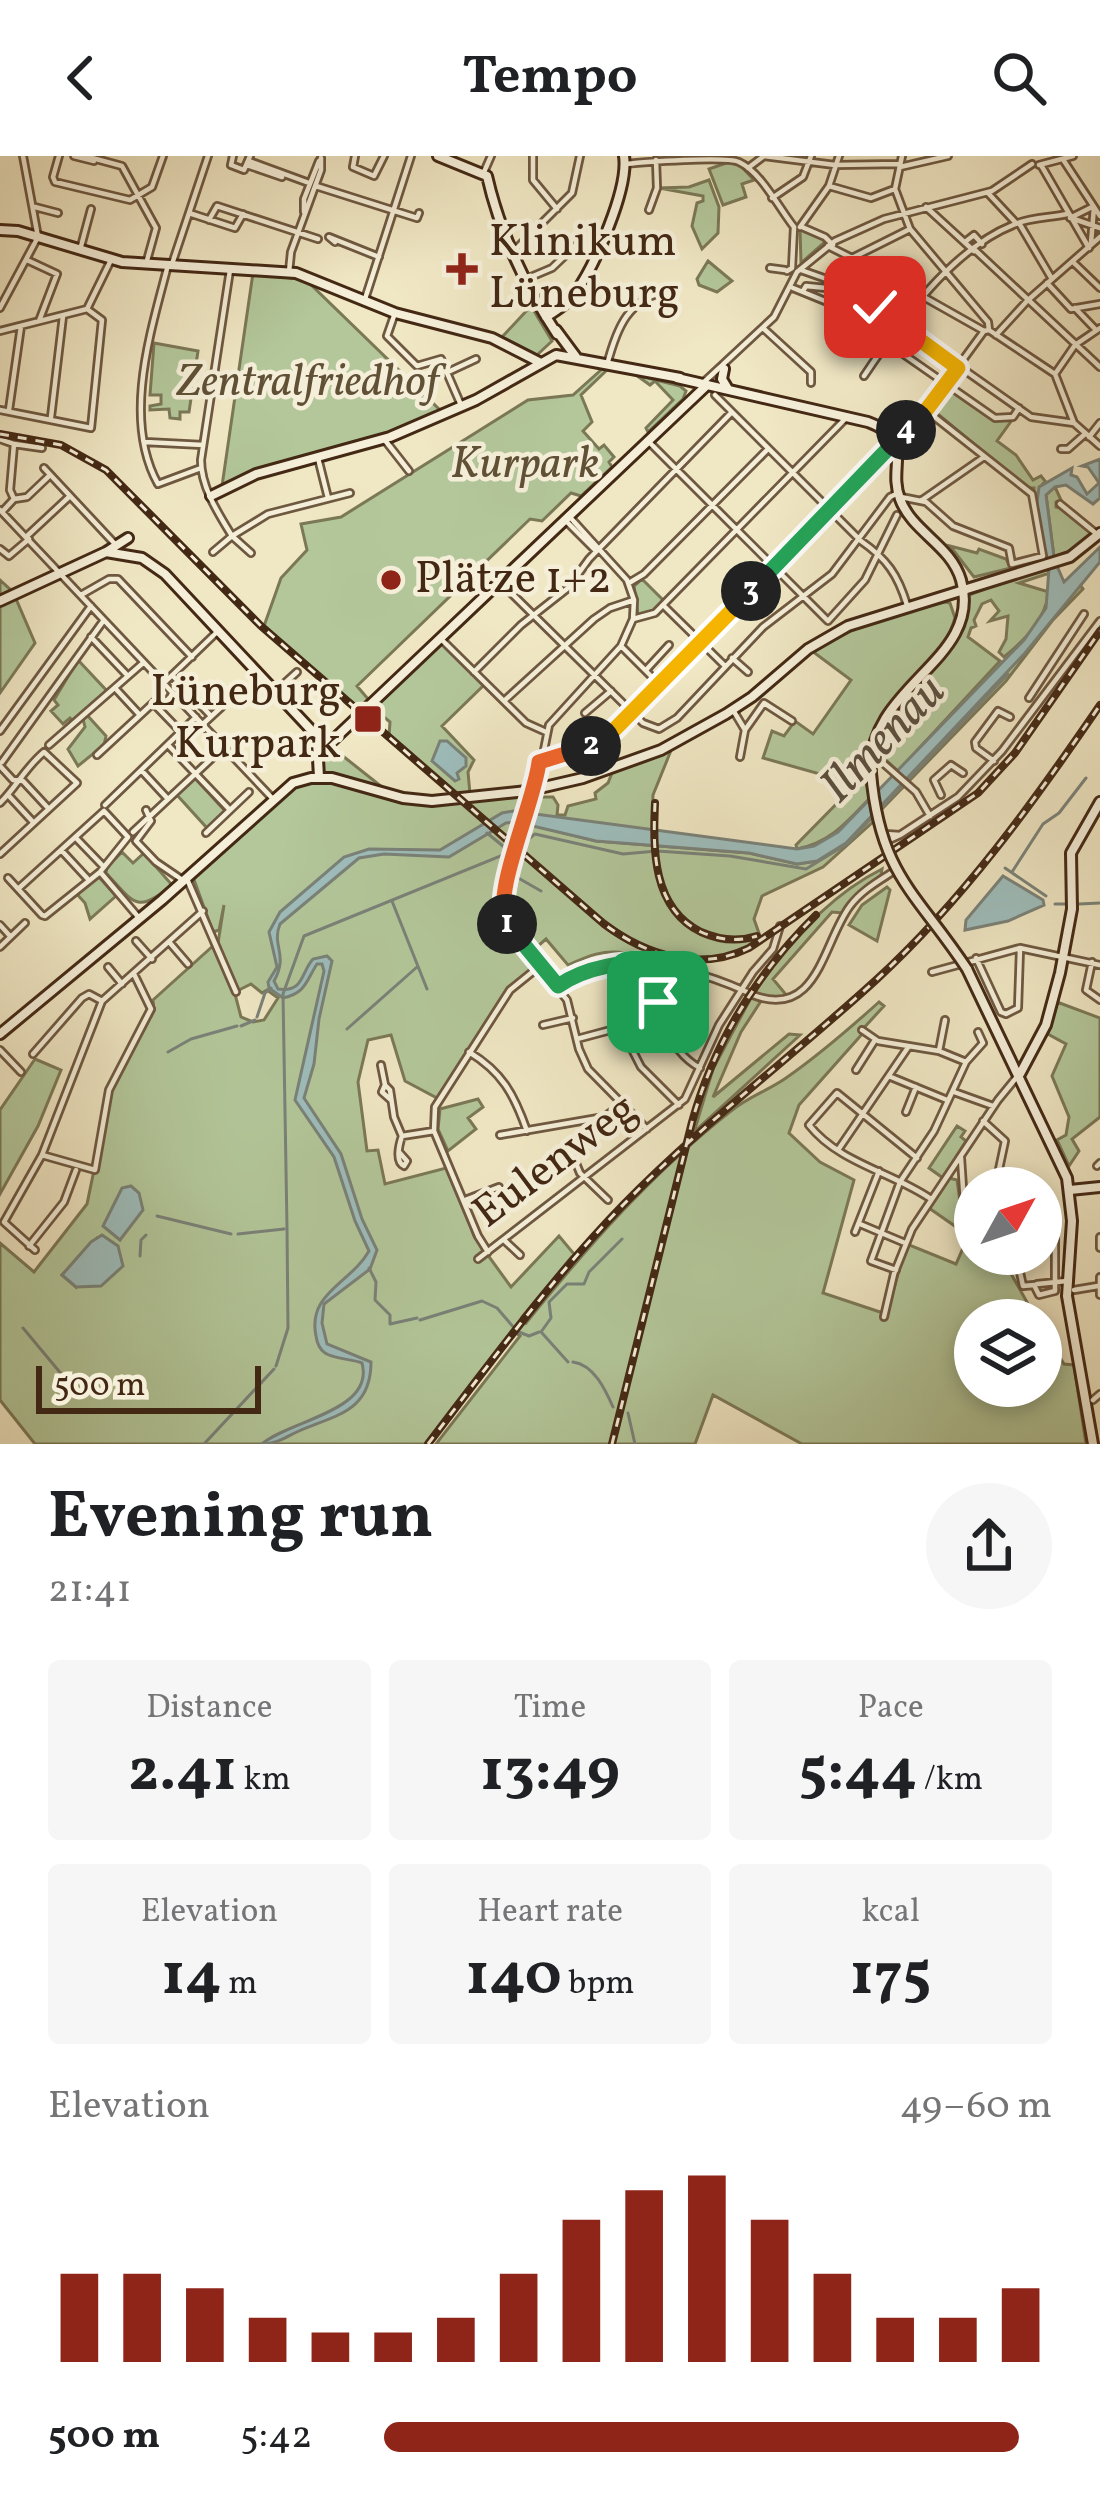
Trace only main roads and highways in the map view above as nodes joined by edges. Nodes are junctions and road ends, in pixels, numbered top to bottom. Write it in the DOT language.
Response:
graph roads {
  1 [pos="440,156"];
  2 [pos="625,160"];
  3 [pos="0,230"];
  4 [pos="547,316"];
  5 [pos="556,332"];
  6 [pos="558,350"];
  7 [pos="583,360"];
  8 [pos="541,362"];
  9 [pos="724,368"];
  10 [pos="680,380"];
  11 [pos="708,387"];
  12 [pos="730,390"];
  13 [pos="689,398"];
  14 [pos="211,496"];
  15 [pos="1099,534"];
  16 [pos="958,572"];
  17 [pos="982,584"];
  18 [pos="963,590"];
  19 [pos="934,599"];
  20 [pos="0,602"];
  21 [pos="961,620"];
  22 [pos="320,749"];
  23 [pos="317,777"];
  24 [pos="1100,802"];
  25 [pos="0,1034"];
  26 [pos="1021,1074"];
  27 [pos="1100,1189"];
  28 [pos="1070,1193"];
  29 [pos="1094,1444"];
  1 -- 4 [label="main road"];
  2 -- 4 [label="main road"];
  3 -- 8 [label="main road"];
  4 -- 5 [label="main road"];
  4 -- 6 [label="main road"];
  5 -- 6 [label="main road"];
  5 -- 7 [label="main road"];
  6 -- 7 [label="main road"];
  6 -- 8 [label="main road"];
  7 -- 10 [label="main road"];
  8 -- 14 [label="main road"];
  9 -- 12 [label="main road"];
  10 -- 11 [label="main road"];
  10 -- 13 [label="main road"];
  11 -- 12 [label="main road"];
  11 -- 13 [label="main road"];
  12 -- 16 [label="main road"];
  13 -- 22 [label="main road"];
  15 -- 17 [label="main road"];
  16 -- 17 [label="main road"];
  16 -- 18 [label="main road"];
  17 -- 18 [label="main road"];
  18 -- 19 [label="main road"];
  18 -- 21 [label="main road"];
  19 -- 21 [label="main road"];
  19 -- 23 [label="main road"];
  20 -- 22 [label="main road"];
  21 -- 26 [label="main road, bridge"];
  22 -- 23 [label="main road"];
  23 -- 25 [label="main road"];
  24 -- 26 [label="main road"];
  26 -- 28 [label="main road"];
  27 -- 28 [label="main road"];
  28 -- 29 [label="main road"];
}
